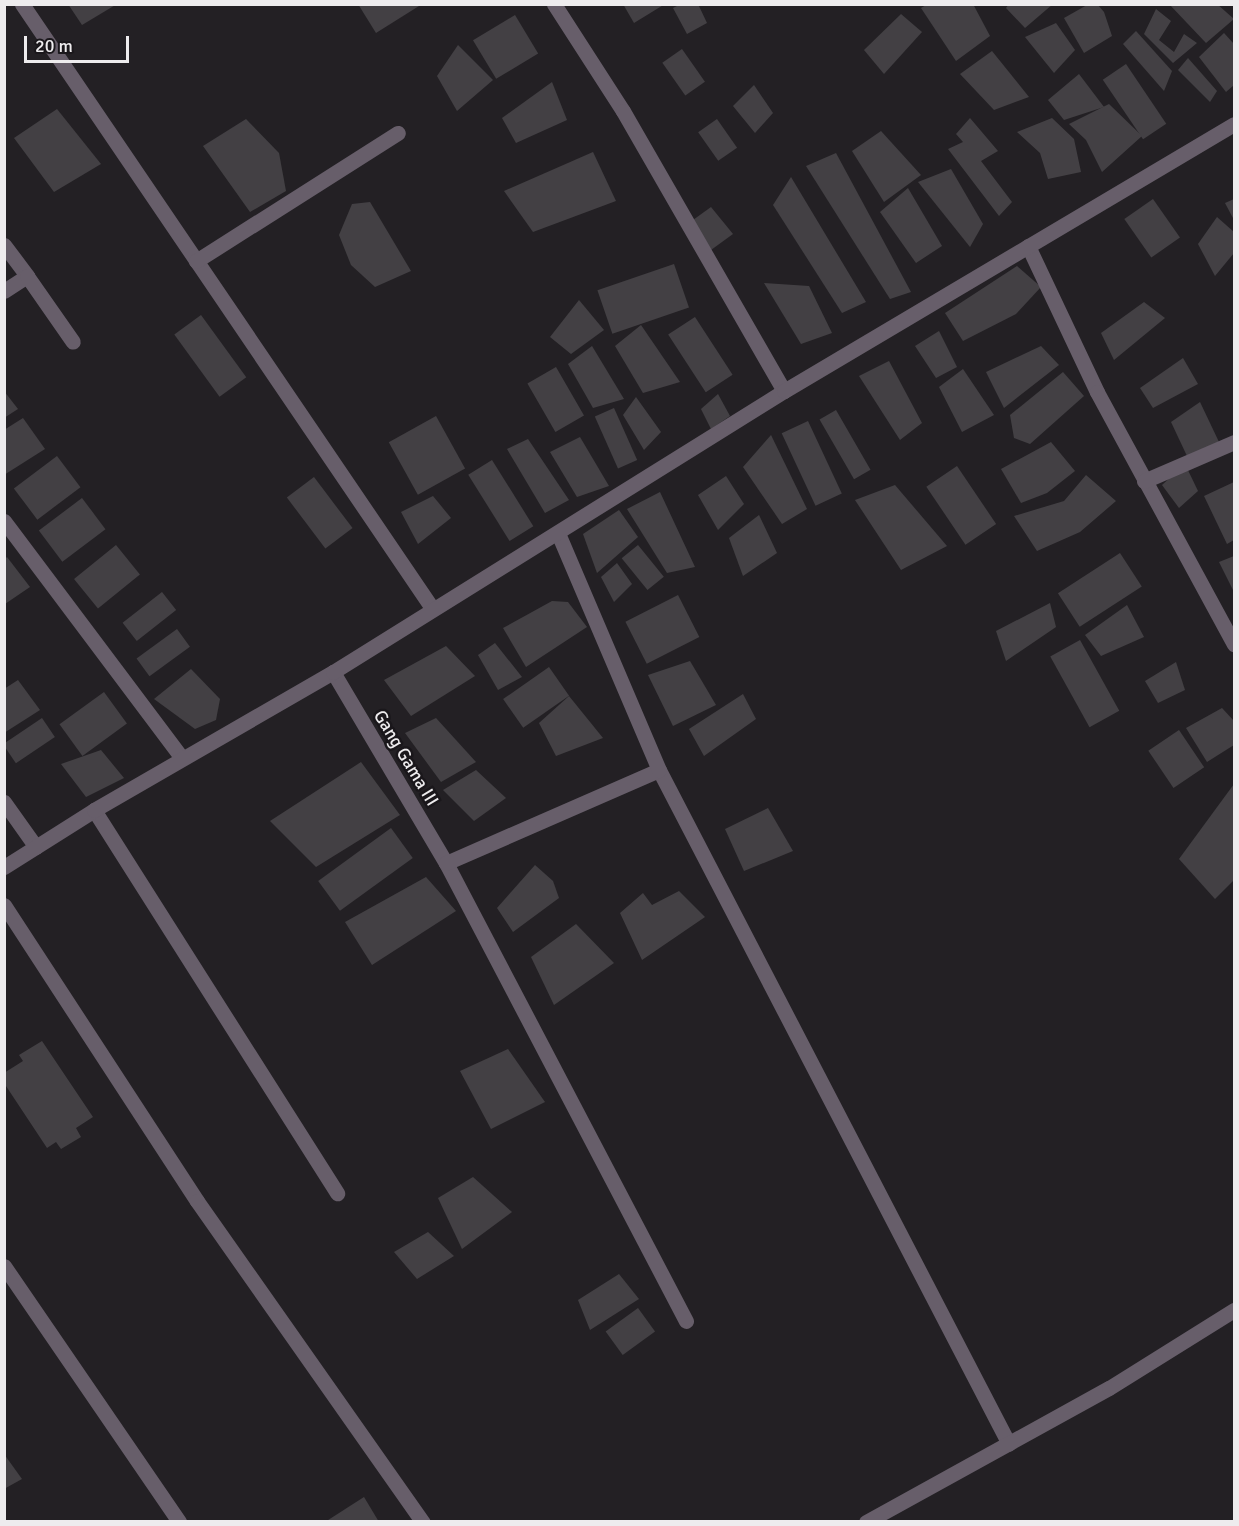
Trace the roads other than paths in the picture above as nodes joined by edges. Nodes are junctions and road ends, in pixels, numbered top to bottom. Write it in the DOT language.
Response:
graph roads {
  1 [pos="22,4"];
  2 [pos="554,4"];
  3 [pos="1234,124"];
  4 [pos="398,133"];
  5 [pos="4,245"];
  6 [pos="1028,246"];
  7 [pos="196,261"];
  8 [pos="27,276"];
  9 [pos="4,291"];
  10 [pos="73,342"];
  11 [pos="784,391"];
  12 [pos="1234,442"];
  13 [pos="1144,481"];
  14 [pos="4,521"];
  15 [pos="558,533"];
  16 [pos="432,608"];
  17 [pos="1234,644"];
  18 [pos="333,672"];
  19 [pos="182,758"];
  20 [pos="659,770"];
  21 [pos="4,802"];
  22 [pos="94,810"];
  23 [pos="36,847"];
  24 [pos="446,863"];
  25 [pos="4,867"];
  26 [pos="4,905"];
  27 [pos="338,1193"];
  28 [pos="4,1266"];
  29 [pos="1234,1310"];
  30 [pos="686,1321"];
  31 [pos="1009,1444"];
  32 [pos="179,1521"];
  33 [pos="423,1521"];
  34 [pos="866,1521"];
  1 -- 7 [label="street"];
  2 -- 11 [label="street"];
  3 -- 6 [label="street"];
  4 -- 7 [label="street"];
  5 -- 8 [label="street"];
  6 -- 11 [label="street"];
  6 -- 13 [label="street"];
  7 -- 16 [label="street"];
  8 -- 9 [label="street"];
  8 -- 10 [label="street"];
  11 -- 15 [label="street"];
  12 -- 13 [label="street"];
  13 -- 17 [label="street"];
  14 -- 19 [label="street"];
  15 -- 16 [label="street"];
  15 -- 20 [label="street"];
  16 -- 18 [label="street"];
  18 -- 19 [label="street"];
  18 -- 24 [label="street, Gang Gama III"];
  19 -- 22 [label="street"];
  20 -- 24 [label="street"];
  20 -- 31 [label="street"];
  21 -- 23 [label="street"];
  22 -- 23 [label="street"];
  22 -- 27 [label="street"];
  23 -- 25 [label="street"];
  24 -- 30 [label="street, Gang Gama III"];
  26 -- 33 [label="street"];
  28 -- 32 [label="street"];
  29 -- 31 [label="street"];
  31 -- 34 [label="street"];
}
